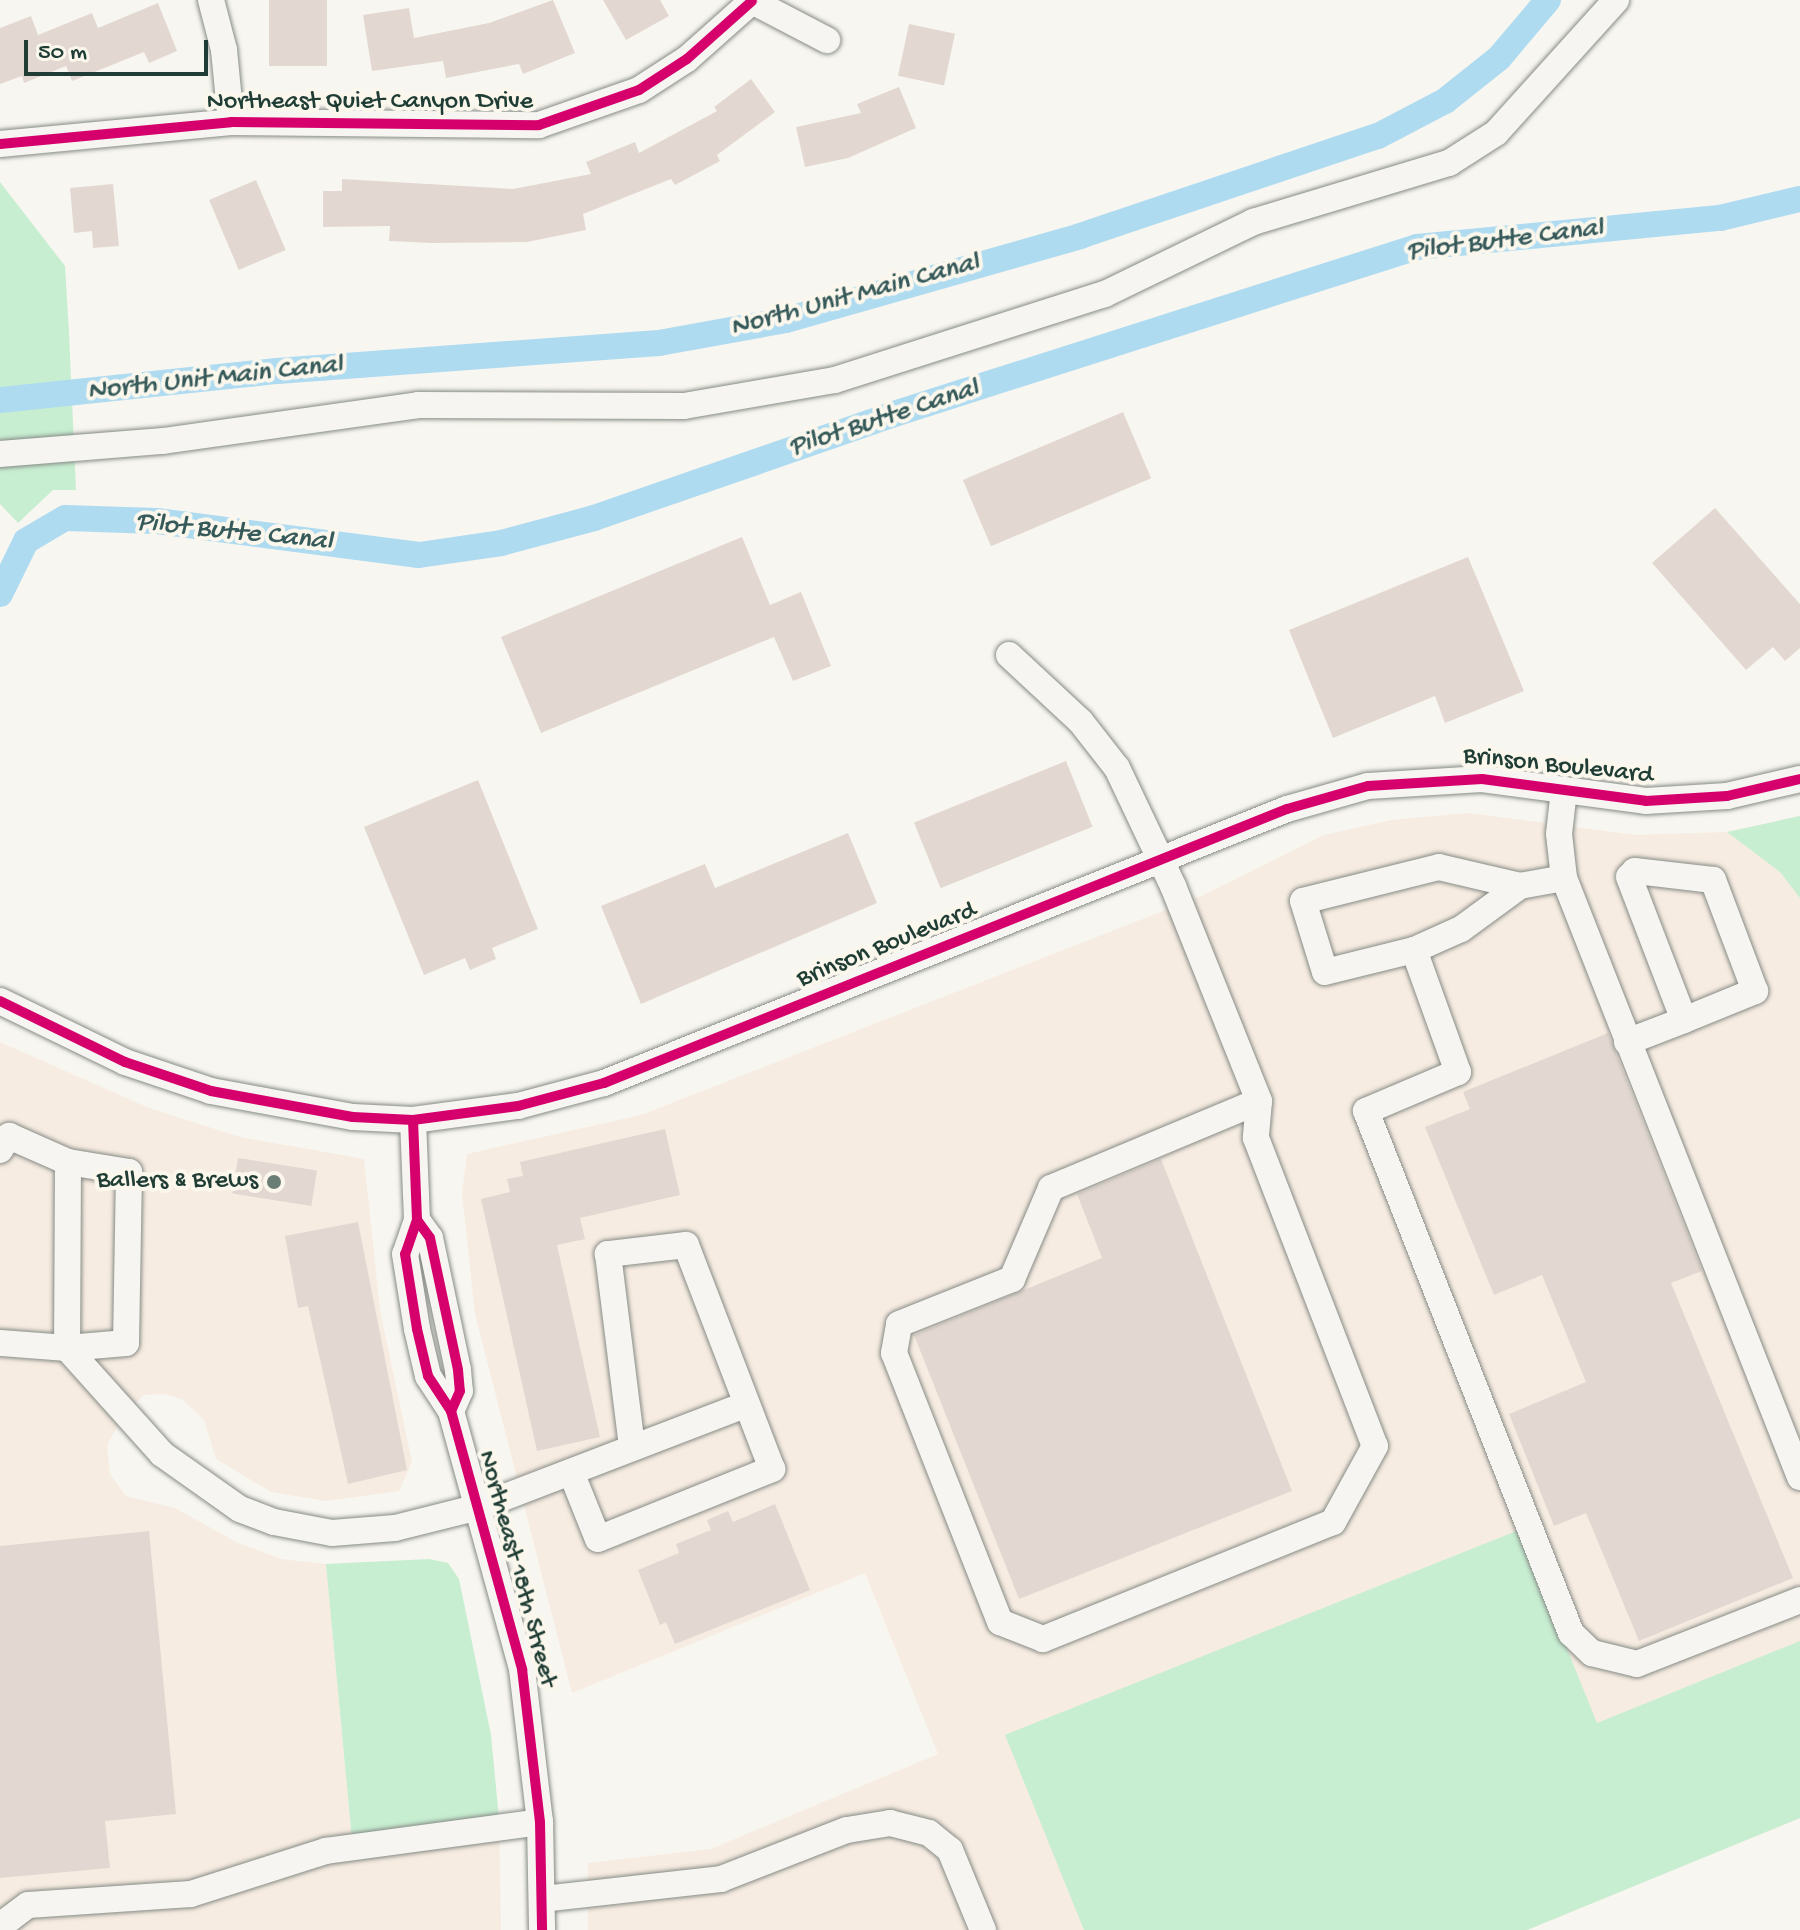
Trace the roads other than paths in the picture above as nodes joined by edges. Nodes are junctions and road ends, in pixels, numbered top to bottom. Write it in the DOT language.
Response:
graph roads {
  1 [pos="211,0"];
  2 [pos="1616,0"];
  3 [pos="751,1"];
  4 [pos="827,40"];
  5 [pos="231,122"];
  6 [pos="0,144"];
  7 [pos="0,454"];
  8 [pos="1009,655"];
  9 [pos="1800,779"];
  10 [pos="1564,790"];
  11 [pos="1157,861"];
  12 [pos="1564,878"];
  13 [pos="1520,886"];
  14 [pos="1414,950"];
  15 [pos="0,1001"];
  16 [pos="1684,1020"];
  17 [pos="1627,1042"];
  18 [pos="1259,1101"];
  19 [pos="413,1120"];
  20 [pos="0,1150"];
  21 [pos="68,1162"];
  22 [pos="0,1343"];
  23 [pos="67,1348"];
  24 [pos="745,1405"];
  25 [pos="632,1448"];
  26 [pos="571,1472"];
  27 [pos="1800,1477"];
  28 [pos="479,1507"];
  29 [pos="1800,1600"];
  30 [pos="540,1822"];
  31 [pos="543,1899"];
  32 [pos="0,1926"];
  33 [pos="542,1930"];
  34 [pos="983,1930"];
  1 -- 5 [label="street"];
  2 -- 7 [label="street"];
  3 -- 4 [label="street, Northeast Quiet Canyon Drive"];
  3 -- 5 [label="street, Northeast Quiet Canyon Drive"];
  5 -- 6 [label="street, Northeast Quiet Canyon Drive"];
  8 -- 11 [label="street"];
  9 -- 10 [label="street, Brinson Boulevard"];
  10 -- 11 [label="street, Brinson Boulevard"];
  10 -- 12 [label="street"];
  11 -- 18 [label="street"];
  11 -- 19 [label="street, Brinson Boulevard"];
  12 -- 13 [label="street"];
  12 -- 17 [label="street"];
  13 -- 14 [label="street"];
  13 -- 14 [label="street"];
  14 -- 29 [label="street"];
  15 -- 19 [label="street, Brinson Boulevard"];
  16 -- 16 [label="street"];
  16 -- 17 [label="street"];
  17 -- 27 [label="street"];
  18 -- 18 [label="street"];
  19 -- 28 [label="street, Northeast 18th Street"];
  20 -- 21 [label="street"];
  21 -- 23 [label="street"];
  21 -- 23 [label="street"];
  22 -- 23 [label="street"];
  23 -- 28 [label="street"];
  24 -- 25 [label="street"];
  24 -- 25 [label="street"];
  24 -- 26 [label="street"];
  25 -- 26 [label="street"];
  26 -- 28 [label="street"];
  28 -- 30 [label="street, Northeast 18th Street"];
  30 -- 31 [label="street, Northeast 18th Street"];
  30 -- 32 [label="street"];
  31 -- 33 [label="street, Northeast 18th Street"];
  31 -- 34 [label="street"];
}
